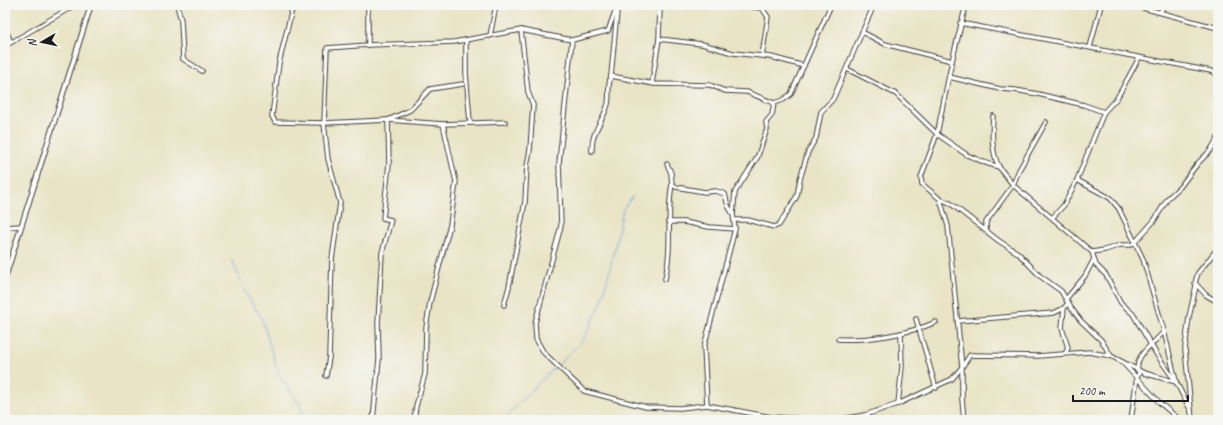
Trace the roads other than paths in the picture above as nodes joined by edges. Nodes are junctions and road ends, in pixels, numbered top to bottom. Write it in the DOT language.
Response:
graph roads {
  1 [pos="75,5"];
  2 [pos="91,5"];
  3 [pos="177,5"];
  4 [pos="293,5"];
  5 [pos="368,5"];
  6 [pos="496,5"];
  7 [pos="660,5"];
  8 [pos="735,5"];
  9 [pos="741,5"];
  10 [pos="831,5"];
  11 [pos="874,5"];
  12 [pos="1101,5"];
  13 [pos="1132,5"];
  14 [pos="1165,5"];
  15 [pos="617,6"];
  16 [pos="965,6"];
  17 [pos="1160,12"];
  18 [pos="1218,21"];
  19 [pos="960,23"];
  20 [pos="1217,27"];
  21 [pos="5,29"];
  22 [pos="521,30"];
  23 [pos="862,32"];
  24 [pos="490,36"];
  25 [pos="659,38"];
  26 [pos="466,40"];
  27 [pos="572,40"];
  28 [pos="11,42"];
  29 [pos="368,45"];
  30 [pos="5,46"];
  31 [pos="1090,47"];
  32 [pos="762,56"];
  33 [pos="1139,58"];
  34 [pos="952,61"];
  35 [pos="804,66"];
  36 [pos="847,69"];
  37 [pos="202,71"];
  38 [pos="1218,75"];
  39 [pos="612,76"];
  40 [pos="949,77"];
  41 [pos="652,83"];
  42 [pos="463,84"];
  43 [pos="774,103"];
  44 [pos="1104,112"];
  45 [pos="993,116"];
  46 [pos="388,120"];
  47 [pos="470,122"];
  48 [pos="505,122"];
  49 [pos="1046,122"];
  50 [pos="324,123"];
  51 [pos="443,124"];
  52 [pos="937,134"];
  53 [pos="1218,138"];
  54 [pos="592,151"];
  55 [pos="667,164"];
  56 [pos="999,167"];
  57 [pos="1077,180"];
  58 [pos="672,184"];
  59 [pos="1013,185"];
  60 [pos="940,199"];
  61 [pos="733,214"];
  62 [pos="1053,217"];
  63 [pos="734,220"];
  64 [pos="668,222"];
  65 [pos="21,226"];
  66 [pos="5,227"];
  67 [pos="735,229"];
  68 [pos="986,230"];
  69 [pos="1136,240"];
  70 [pos="1218,248"];
  71 [pos="1092,252"];
  72 [pos="1094,258"];
  73 [pos="5,278"];
  74 [pos="665,279"];
  75 [pos="1196,286"];
  76 [pos="1066,299"];
  77 [pos="1218,302"];
  78 [pos="1068,303"];
  79 [pos="504,305"];
  80 [pos="1064,308"];
  81 [pos="916,319"];
  82 [pos="936,322"];
  83 [pos="958,322"];
  84 [pos="919,329"];
  85 [pos="1164,331"];
  86 [pos="901,333"];
  87 [pos="838,338"];
  88 [pos="1151,345"];
  89 [pos="1066,352"];
  90 [pos="1111,356"];
  91 [pos="1121,361"];
  92 [pos="962,367"];
  93 [pos="1137,370"];
  94 [pos="326,376"];
  95 [pos="1136,378"];
  96 [pos="1176,382"];
  97 [pos="936,388"];
  98 [pos="898,404"];
  99 [pos="707,405"];
  100 [pos="1191,411"];
  101 [pos="373,420"];
  102 [pos="414,420"];
  103 [pos="823,420"];
  104 [pos="836,420"];
  105 [pos="964,420"];
  106 [pos="1131,420"];
  107 [pos="1180,420"];
  108 [pos="1192,420"];
  1 -- 28 [label="street"];
  2 -- 65 [label="street"];
  3 -- 37 [label="street"];
  4 -- 50 [label="street"];
  5 -- 29 [label="street"];
  6 -- 24 [label="street"];
  7 -- 25 [label="street"];
  8 -- 9 [label="street"];
  9 -- 32 [label="street"];
  10 -- 35 [label="street"];
  11 -- 23 [label="street"];
  12 -- 31 [label="street"];
  13 -- 17 [label="street"];
  14 -- 17 [label="street"];
  15 -- 27 [label="street"];
  15 -- 39 [label="street"];
  16 -- 19 [label="street"];
  17 -- 20 [label="street"];
  18 -- 20 [label="street"];
  19 -- 31 [label="street"];
  19 -- 34 [label="street"];
  21 -- 28 [label="street"];
  22 -- 24 [label="street"];
  22 -- 27 [label="street"];
  22 -- 79 [label="street"];
  23 -- 34 [label="street"];
  23 -- 36 [label="street"];
  24 -- 26 [label="street"];
  25 -- 32 [label="street"];
  25 -- 41 [label="street"];
  26 -- 29 [label="street"];
  26 -- 47 [label="street"];
  27 -- 99 [label="street"];
  28 -- 30 [label="street"];
  29 -- 50 [label="street"];
  31 -- 33 [label="street"];
  32 -- 35 [label="street"];
  33 -- 38 [label="street"];
  33 -- 44 [label="street"];
  34 -- 40 [label="street"];
  35 -- 43 [label="street"];
  36 -- 52 [label="street"];
  36 -- 63 [label="street"];
  39 -- 41 [label="street"];
  39 -- 54 [label="street"];
  40 -- 44 [label="street"];
  40 -- 52 [label="street"];
  41 -- 43 [label="street"];
  42 -- 46 [label="street"];
  43 -- 61 [label="street"];
  44 -- 57 [label="street"];
  45 -- 56 [label="street"];
  46 -- 50 [label="street"];
  46 -- 51 [label="street"];
  46 -- 101 [label="street"];
  47 -- 48 [label="street"];
  47 -- 51 [label="street"];
  49 -- 59 [label="street"];
  50 -- 94 [label="street"];
  51 -- 102 [label="street"];
  52 -- 56 [label="street"];
  52 -- 60 [label="street"];
  53 -- 69 [label="street"];
  55 -- 58 [label="street"];
  56 -- 59 [label="street"];
  57 -- 62 [label="street"];
  57 -- 69 [label="street"];
  58 -- 61 [label="street"];
  58 -- 64 [label="street"];
  59 -- 62 [label="street"];
  59 -- 68 [label="street"];
  60 -- 68 [label="street"];
  60 -- 83 [label="street"];
  61 -- 63 [label="street"];
  62 -- 71 [label="street"];
  63 -- 67 [label="street"];
  64 -- 67 [label="street"];
  64 -- 74 [label="street"];
  65 -- 66 [label="street"];
  65 -- 73 [label="street"];
  67 -- 99 [label="street"];
  68 -- 76 [label="street"];
  69 -- 71 [label="street"];
  69 -- 85 [label="street"];
  70 -- 75 [label="street"];
  71 -- 72 [label="street"];
  72 -- 76 [label="street"];
  72 -- 88 [label="street"];
  75 -- 77 [label="street"];
  75 -- 100 [label="street"];
  76 -- 78 [label="street"];
  78 -- 80 [label="street"];
  78 -- 90 [label="street"];
  80 -- 83 [label="street"];
  80 -- 89 [label="street"];
  81 -- 84 [label="street"];
  82 -- 84 [label="street"];
  83 -- 92 [label="street"];
  84 -- 86 [label="street"];
  84 -- 97 [label="street"];
  85 -- 88 [label="street"];
  85 -- 96 [label="street"];
  86 -- 87 [label="street"];
  86 -- 98 [label="street"];
  88 -- 93 [label="street"];
  88 -- 96 [label="street"];
  89 -- 90 [label="street"];
  89 -- 92 [label="street"];
  90 -- 91 [label="street"];
  91 -- 93 [label="street"];
  91 -- 95 [label="street"];
  92 -- 97 [label="street"];
  92 -- 105 [label="street"];
  93 -- 95 [label="street"];
  93 -- 96 [label="street"];
  95 -- 106 [label="street"];
  95 -- 107 [label="street"];
  96 -- 100 [label="street"];
  97 -- 98 [label="street"];
  98 -- 104 [label="street"];
  99 -- 103 [label="street"];
  100 -- 108 [label="street"];
}
